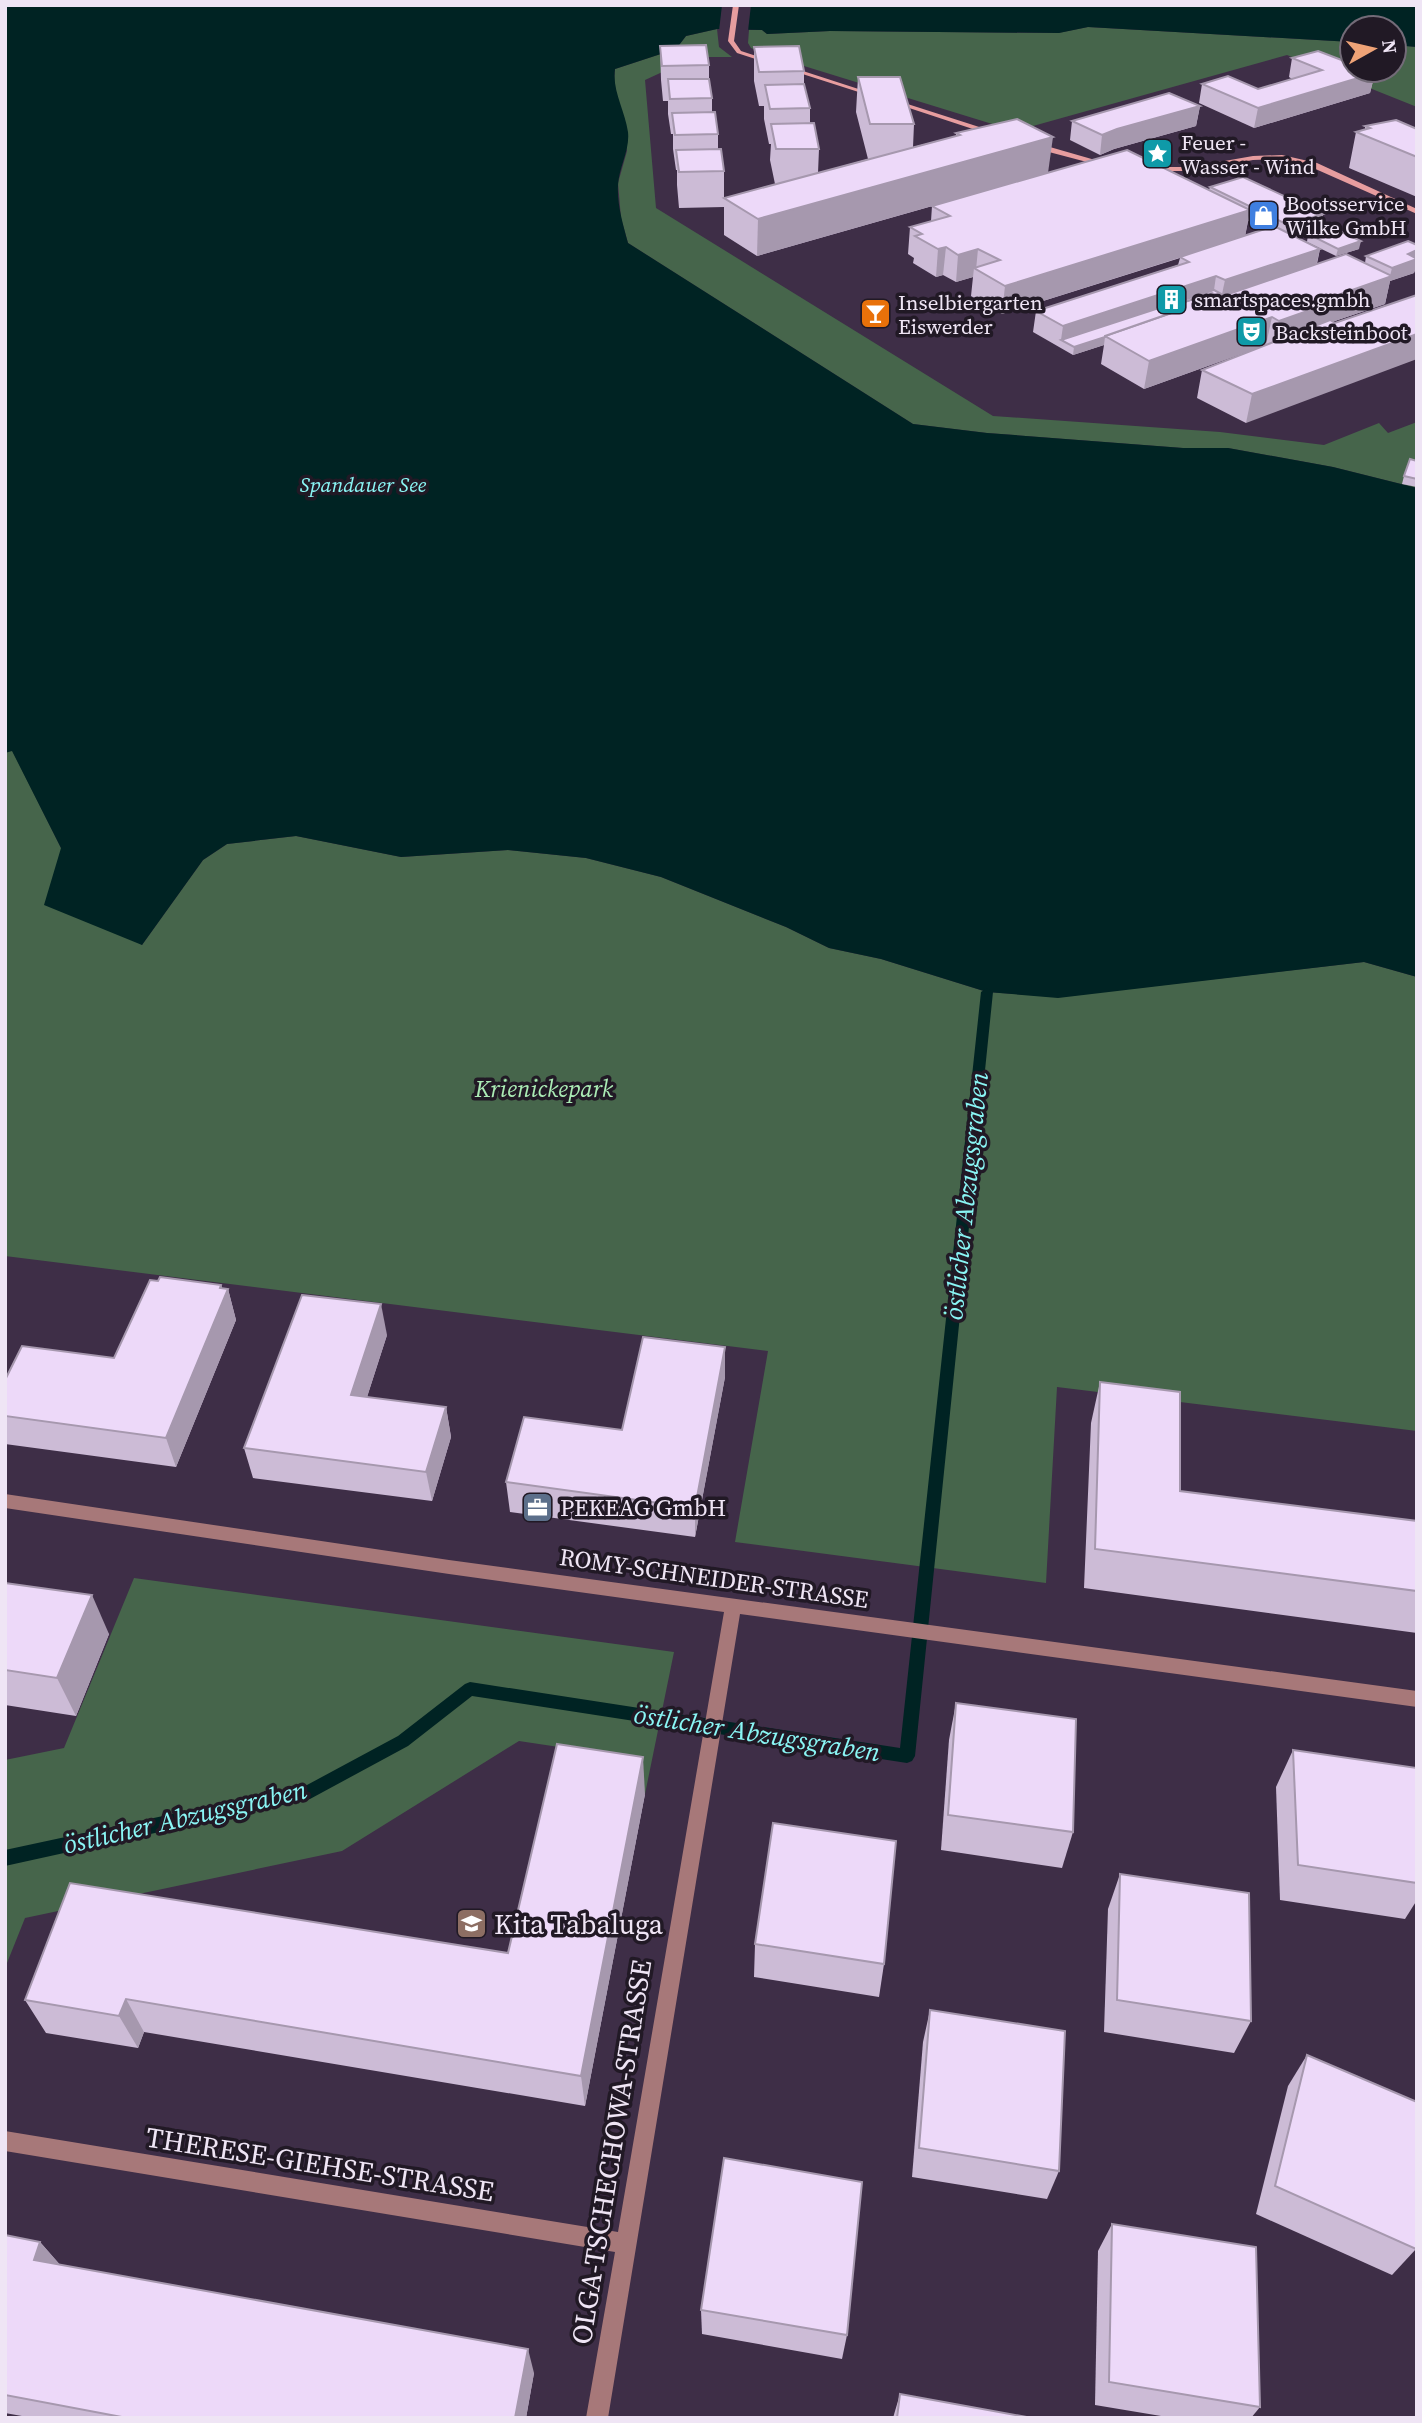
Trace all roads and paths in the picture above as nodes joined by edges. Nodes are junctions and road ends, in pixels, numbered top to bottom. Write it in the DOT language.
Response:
graph roads {
  1 [pos="736,5"];
  2 [pos="999,134"];
  3 [pos="1025,142"];
  4 [pos="1111,165"];
  5 [pos="1140,168"];
  6 [pos="1417,212"];
  7 [pos="5,1501"];
  8 [pos="733,1606"];
  9 [pos="1417,1699"];
  10 [pos="5,2141"];
  11 [pos="625,2243"];
  12 [pos="597,2418"];
  1 -- 2 [label="street"];
  3 -- 4 [label="street"];
  5 -- 6 [label="street"];
  7 -- 8 [label="street, ROMY-SCHNEIDER-STRASSE"];
  8 -- 9 [label="street, ROMY-SCHNEIDER-STRASSE"];
  8 -- 11 [label="street, OLGA-TSCHECHOWA-STRASSE"];
  10 -- 11 [label="street, THERESE-GIEHSE-STRASSE"];
  11 -- 12 [label="street, OLGA-TSCHECHOWA-STRASSE"];
}
